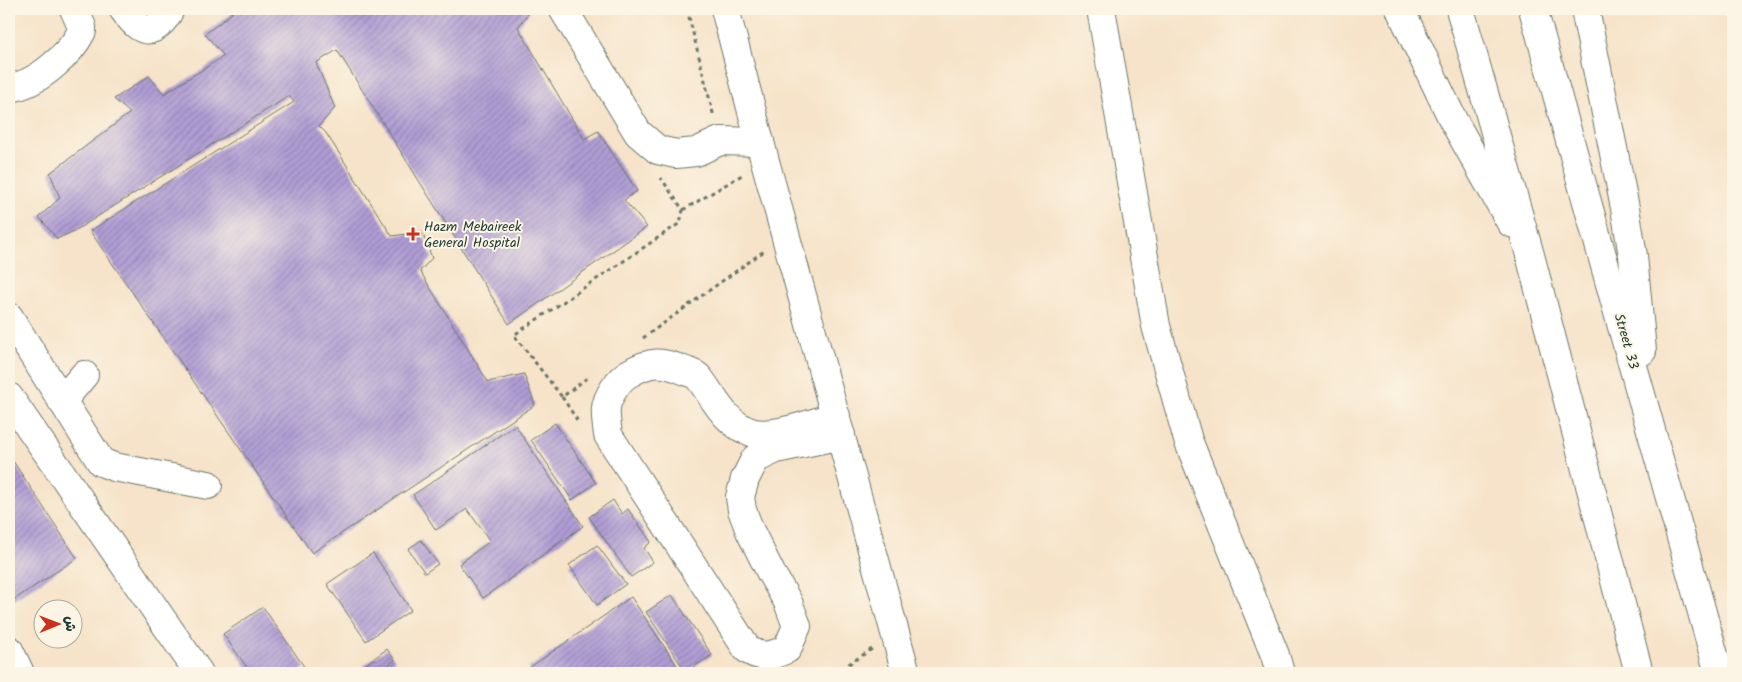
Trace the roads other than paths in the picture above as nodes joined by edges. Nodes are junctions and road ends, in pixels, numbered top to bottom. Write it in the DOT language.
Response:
graph roads {
  1 [pos="74,9"];
  2 [pos="123,9"];
  3 [pos="170,9"];
  4 [pos="562,9"];
  5 [pos="724,9"];
  6 [pos="1101,9"];
  7 [pos="1400,9"];
  8 [pos="1460,9"];
  9 [pos="1533,9"];
  10 [pos="1585,9"];
  11 [pos="9,88"];
  12 [pos="762,152"];
  13 [pos="1530,255"];
  14 [pos="9,316"];
  15 [pos="84,375"];
  16 [pos="9,397"];
  17 [pos="1643,400"];
  18 [pos="62,401"];
  19 [pos="839,426"];
  20 [pos="208,485"];
  21 [pos="9,650"];
  22 [pos="20,673"];
  23 [pos="199,673"];
  24 [pos="906,673"];
  25 [pos="1280,673"];
  26 [pos="1638,673"];
  27 [pos="1718,673"];
  1 -- 11 [label="main road"];
  2 -- 3 [label="main road"];
  4 -- 12 [label="main road"];
  5 -- 12 [label="main road"];
  6 -- 25 [label="main road"];
  7 -- 13 [label="main road"];
  8 -- 13 [label="main road"];
  9 -- 17 [label="main road, Street 33"];
  10 -- 17 [label="main road"];
  12 -- 19 [label="main road"];
  13 -- 26 [label="main road"];
  14 -- 18 [label="main road"];
  15 -- 18 [label="main road"];
  16 -- 23 [label="main road"];
  17 -- 27 [label="main road, Street 33"];
  18 -- 20 [label="main road"];
  19 -- 19 [label="main road"];
  19 -- 24 [label="main road"];
  21 -- 22 [label="main road"];
}
